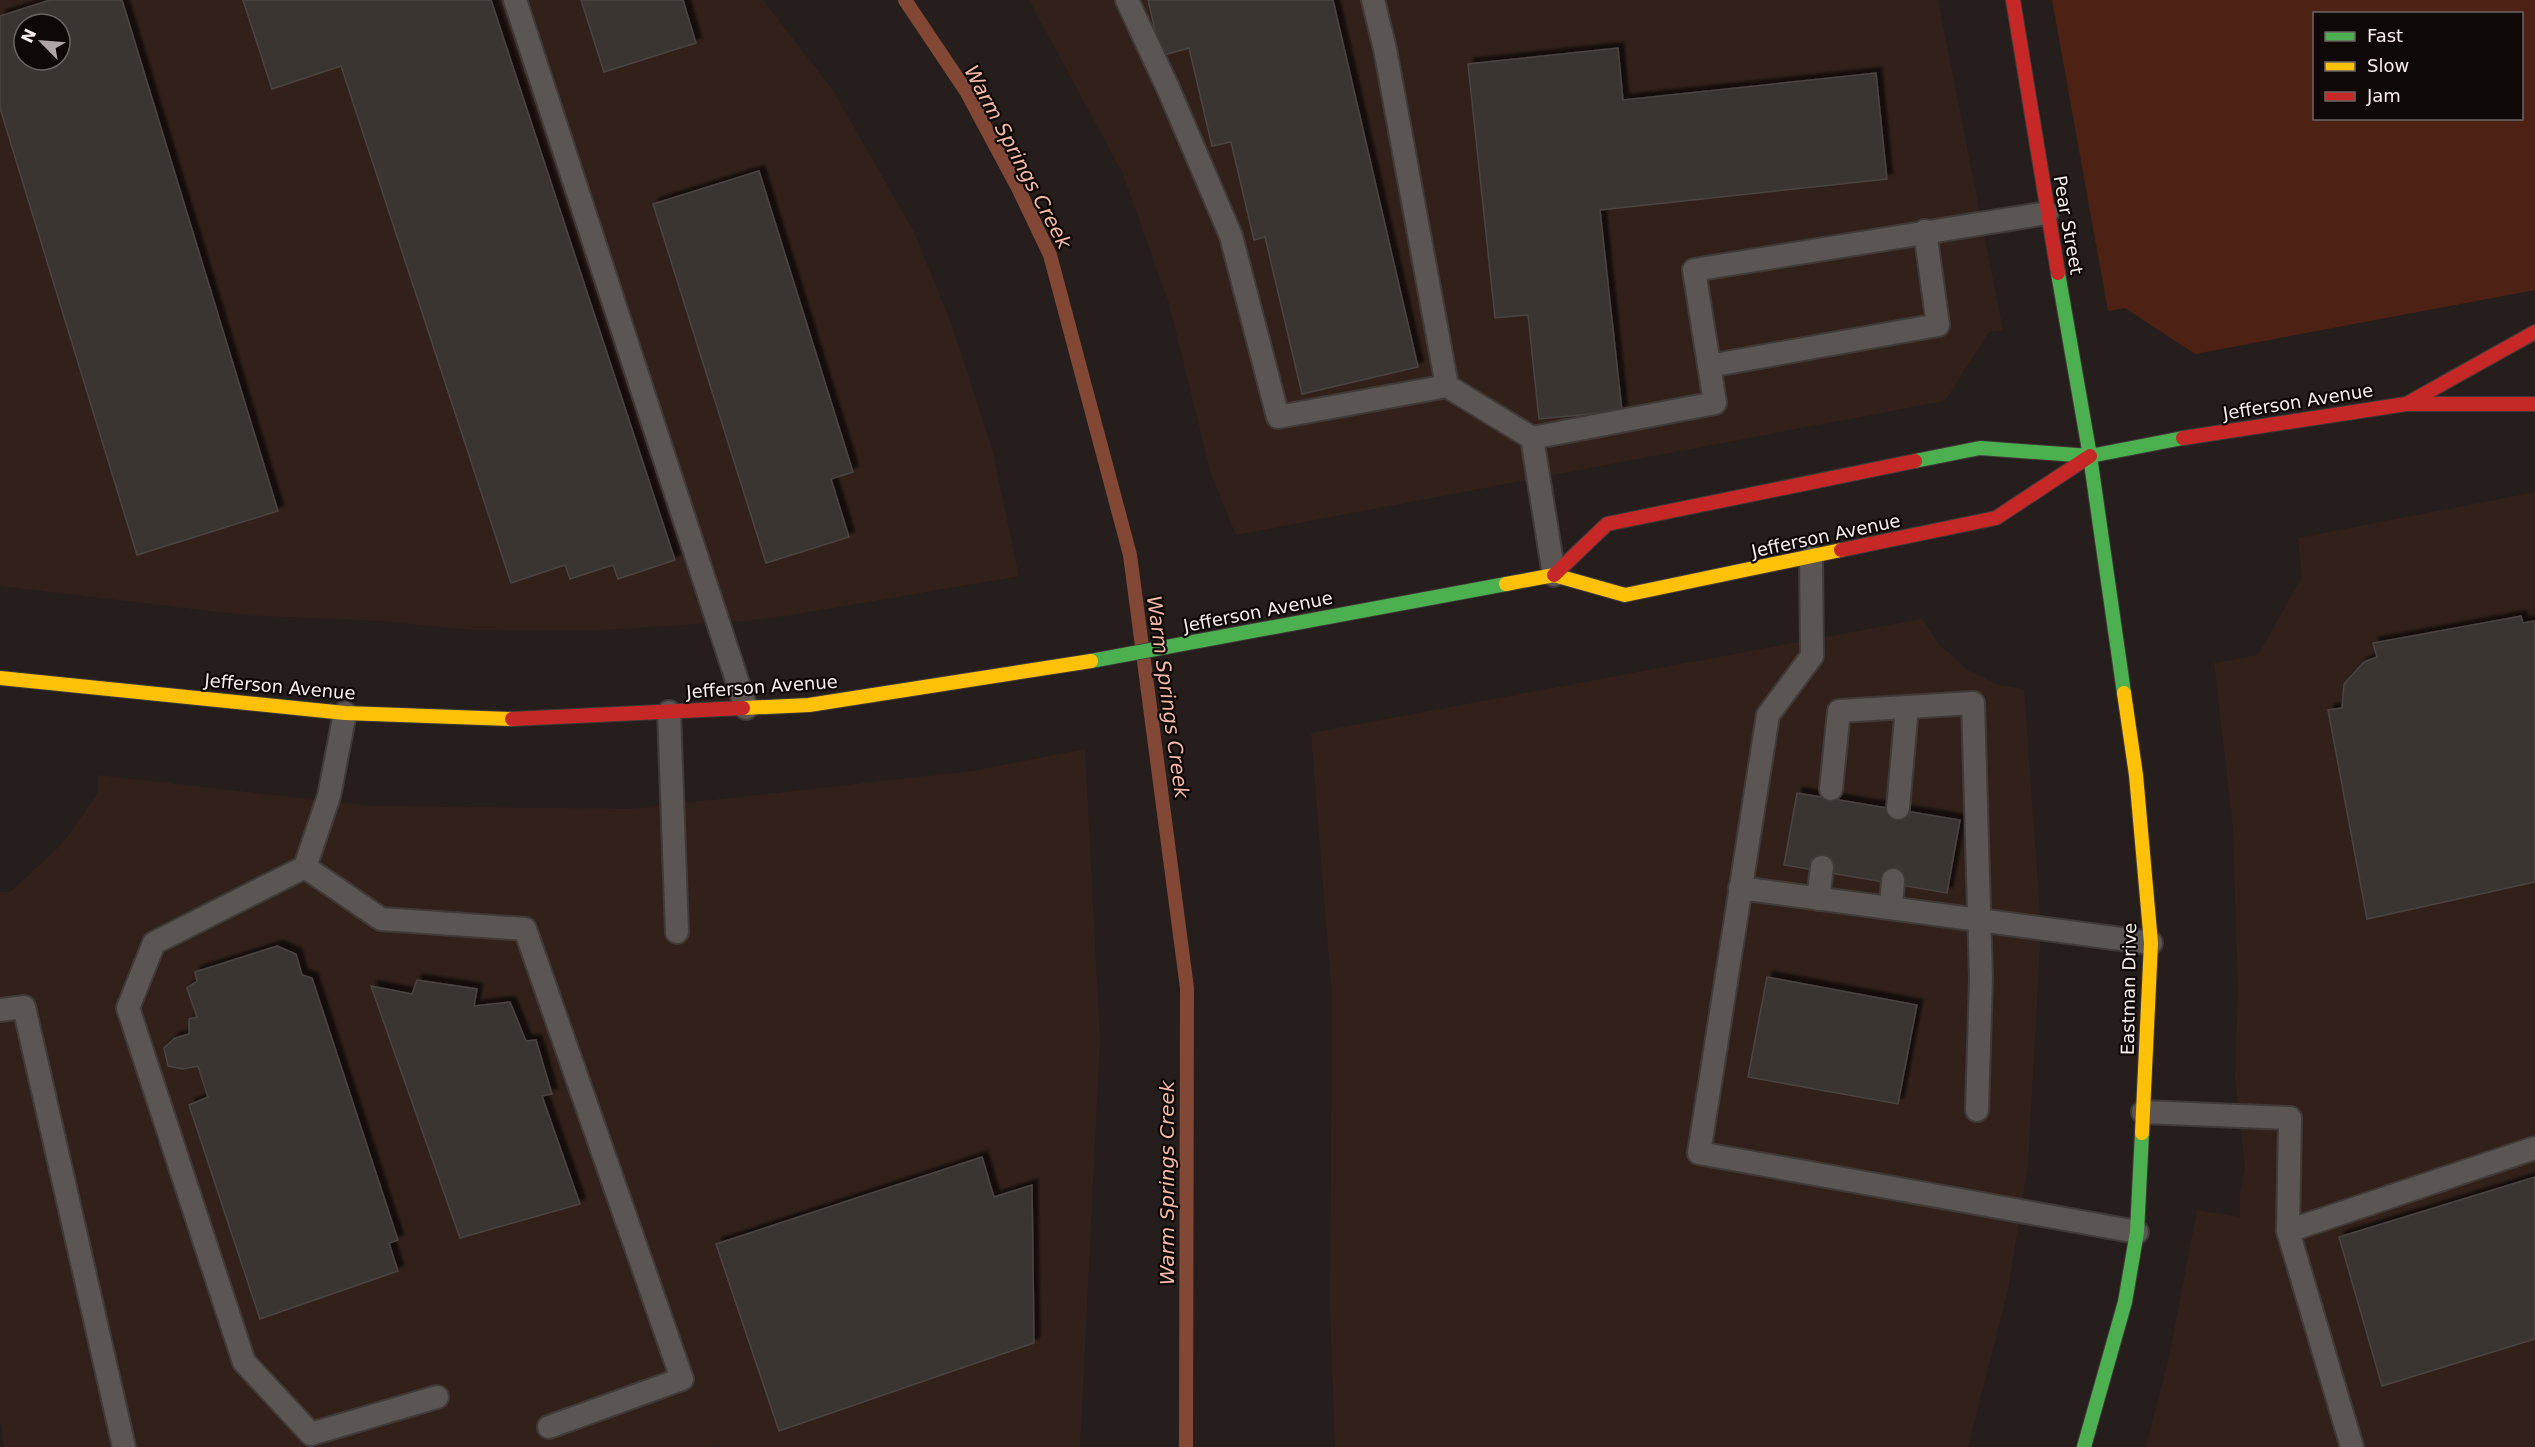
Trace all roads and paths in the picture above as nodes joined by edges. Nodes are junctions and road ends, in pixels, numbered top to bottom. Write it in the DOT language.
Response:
graph roads {
  1 [pos="515,0"];
  2 [pos="1127,0"];
  3 [pos="1372,0"];
  4 [pos="2013,0"];
  5 [pos="2047,213"];
  6 [pos="1925,231"];
  7 [pos="2535,332"];
  8 [pos="1709,366"];
  9 [pos="1447,387"];
  10 [pos="2406,404"];
  11 [pos="2535,404"];
  12 [pos="1532,438"];
  13 [pos="2090,456"];
  14 [pos="1811,557"];
  15 [pos="1554,574"];
  16 [pos="0,678"];
  17 [pos="1907,707"];
  18 [pos="746,708"];
  19 [pos="345,712"];
  20 [pos="669,712"];
  21 [pos="1831,789"];
  22 [pos="1898,808"];
  23 [pos="305,867"];
  24 [pos="1822,867"];
  25 [pos="1893,880"];
  26 [pos="1740,888"];
  27 [pos="1818,899"];
  28 [pos="1891,908"];
  29 [pos="1979,920"];
  30 [pos="677,932"];
  31 [pos="2151,943"];
  32 [pos="0,1010"];
  33 [pos="1977,1110"];
  34 [pos="2144,1112"];
  35 [pos="2535,1148"];
  36 [pos="2288,1231"];
  37 [pos="2137,1232"];
  38 [pos="437,1397"];
  39 [pos="549,1427"];
  40 [pos="124,1447"];
  41 [pos="2084,1447"];
  42 [pos="2352,1447"];
  1 -- 18 [label="lane"];
  2 -- 9 [label="lane"];
  3 -- 9 [label="lane"];
  4 -- 5 [label="main road, Pear Street"];
  5 -- 6 [label="lane"];
  5 -- 13 [label="main road, Pear Street"];
  6 -- 8 [label="lane"];
  6 -- 8 [label="lane"];
  7 -- 10 [label="main road, Jefferson Avenue"];
  8 -- 12 [label="lane"];
  9 -- 12 [label="lane"];
  10 -- 11 [label="main road, Jefferson Avenue"];
  10 -- 13 [label="main road, Jefferson Avenue"];
  12 -- 15 [label="lane"];
  13 -- 14 [label="main road, Jefferson Avenue"];
  13 -- 15 [label="main road, Jefferson Avenue"];
  13 -- 31 [label="main road, Eastman Drive"];
  14 -- 15 [label="main road, Jefferson Avenue"];
  14 -- 26 [label="lane"];
  15 -- 18 [label="main road, Jefferson Avenue"];
  16 -- 19 [label="main road, Jefferson Avenue"];
  17 -- 21 [label="lane"];
  17 -- 22 [label="lane"];
  17 -- 29 [label="lane"];
  18 -- 20 [label="main road, Jefferson Avenue"];
  19 -- 20 [label="main road, Jefferson Avenue"];
  19 -- 23 [label="lane"];
  20 -- 30 [label="lane"];
  23 -- 38 [label="lane"];
  23 -- 39 [label="lane"];
  24 -- 27 [label="lane"];
  25 -- 28 [label="lane"];
  26 -- 27 [label="lane"];
  26 -- 37 [label="lane"];
  27 -- 28 [label="lane"];
  28 -- 29 [label="lane"];
  29 -- 31 [label="lane"];
  29 -- 33 [label="lane"];
  31 -- 34 [label="main road, Eastman Drive"];
  32 -- 40 [label="lane"];
  34 -- 36 [label="lane"];
  34 -- 37 [label="main road, Eastman Drive"];
  35 -- 36 [label="lane"];
  36 -- 42 [label="lane"];
  37 -- 41 [label="main road, Eastman Drive"];
}
